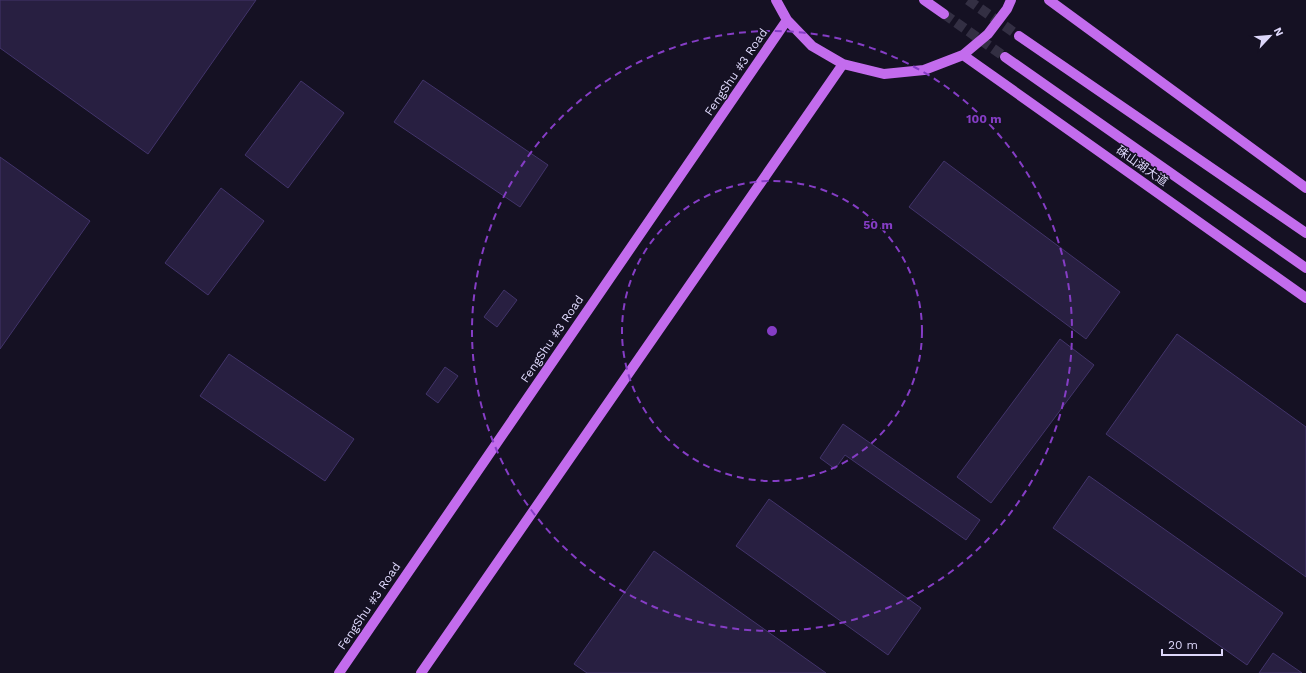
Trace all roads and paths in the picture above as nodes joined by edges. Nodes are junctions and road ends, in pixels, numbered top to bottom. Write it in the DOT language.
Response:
graph roads {
  1 [pos="776,0"];
  2 [pos="924,0"];
  3 [pos="1011,0"];
  4 [pos="1049,0"];
  5 [pos="944,14"];
  6 [pos="787,20"];
  7 [pos="1020,36"];
  8 [pos="963,55"];
  9 [pos="1005,57"];
  10 [pos="843,64"];
  11 [pos="1306,188"];
  12 [pos="1306,233"];
  13 [pos="1306,268"];
  14 [pos="1306,298"];
  15 [pos="339,673"];
  16 [pos="421,673"];
  1 -- 6 [label="main road"];
  2 -- 5 [label="main road"];
  3 -- 8 [label="main road"];
  4 -- 11 [label="main road"];
  6 -- 10 [label="main road"];
  6 -- 15 [label="main road, FengShu #3 Road"];
  7 -- 12 [label="main road"];
  8 -- 10 [label="main road"];
  8 -- 14 [label="main road, 硃山湖大道"];
  9 -- 13 [label="main road"];
  10 -- 16 [label="main road"];
}
